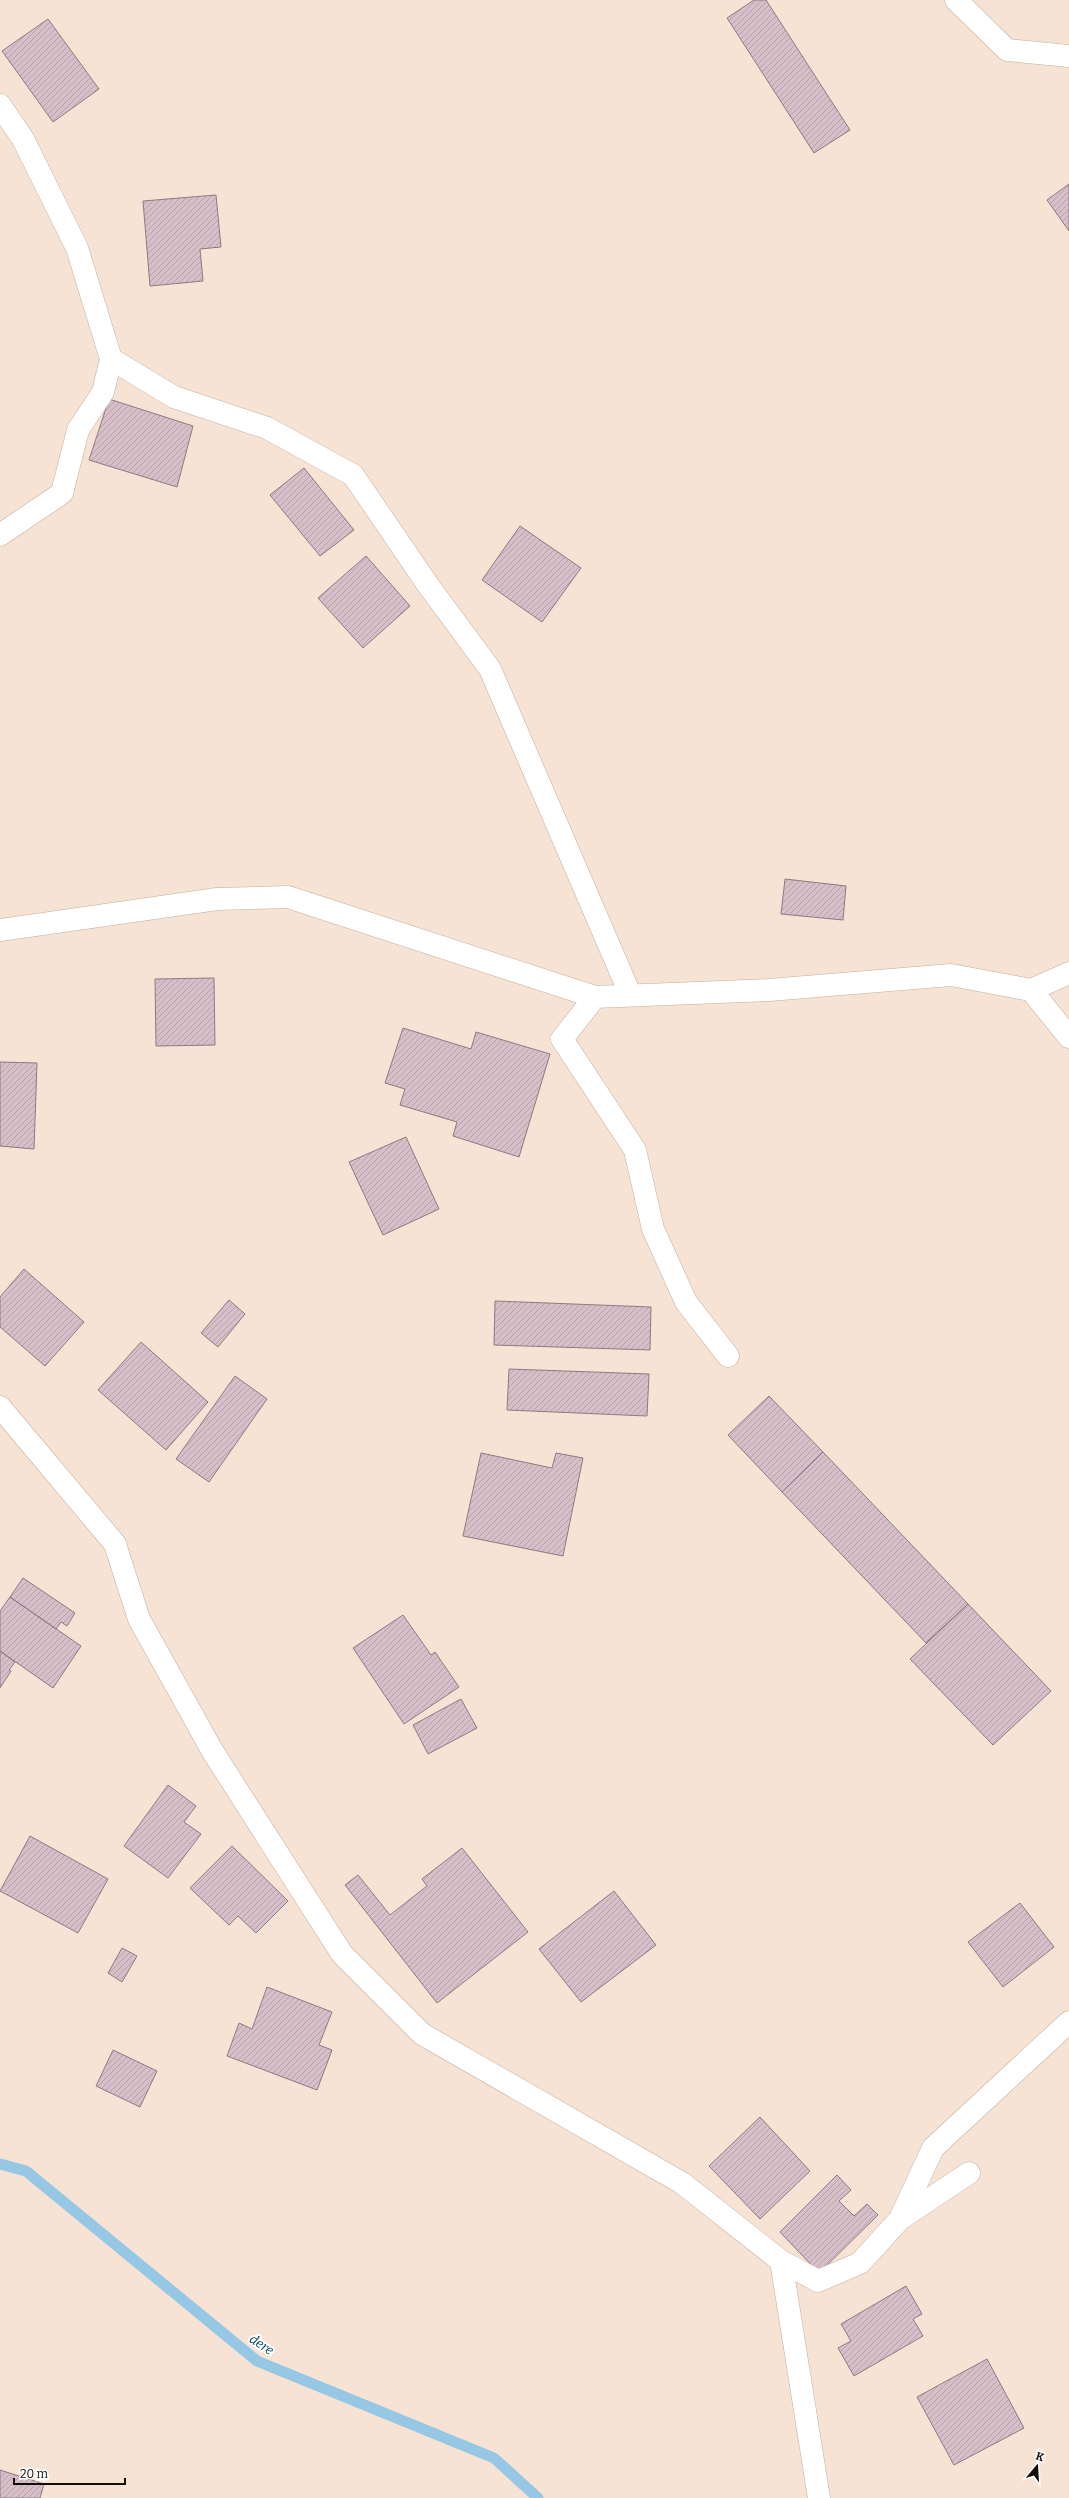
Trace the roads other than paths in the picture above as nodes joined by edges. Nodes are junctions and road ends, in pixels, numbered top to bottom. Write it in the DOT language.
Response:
graph roads {
  1 [pos="956,0"];
  2 [pos="1069,56"];
  3 [pos="0,105"];
  4 [pos="111,359"];
  5 [pos="0,535"];
  6 [pos="0,930"];
  7 [pos="1069,973"];
  8 [pos="1031,990"];
  9 [pos="630,994"];
  10 [pos="595,997"];
  11 [pos="1069,1037"];
  12 [pos="728,1356"];
  13 [pos="0,1406"];
  14 [pos="1069,2022"];
  15 [pos="969,2173"];
  16 [pos="900,2219"];
  17 [pos="781,2261"];
  18 [pos="819,2498"];
  1 -- 2 [label="street"];
  3 -- 4 [label="street"];
  4 -- 5 [label="street"];
  4 -- 9 [label="street"];
  6 -- 10 [label="street"];
  7 -- 8 [label="street"];
  8 -- 9 [label="street"];
  8 -- 11 [label="street"];
  9 -- 10 [label="street"];
  10 -- 12 [label="street"];
  13 -- 17 [label="street"];
  14 -- 16 [label="street"];
  15 -- 16 [label="street"];
  16 -- 17 [label="street"];
  17 -- 18 [label="street"];
}
